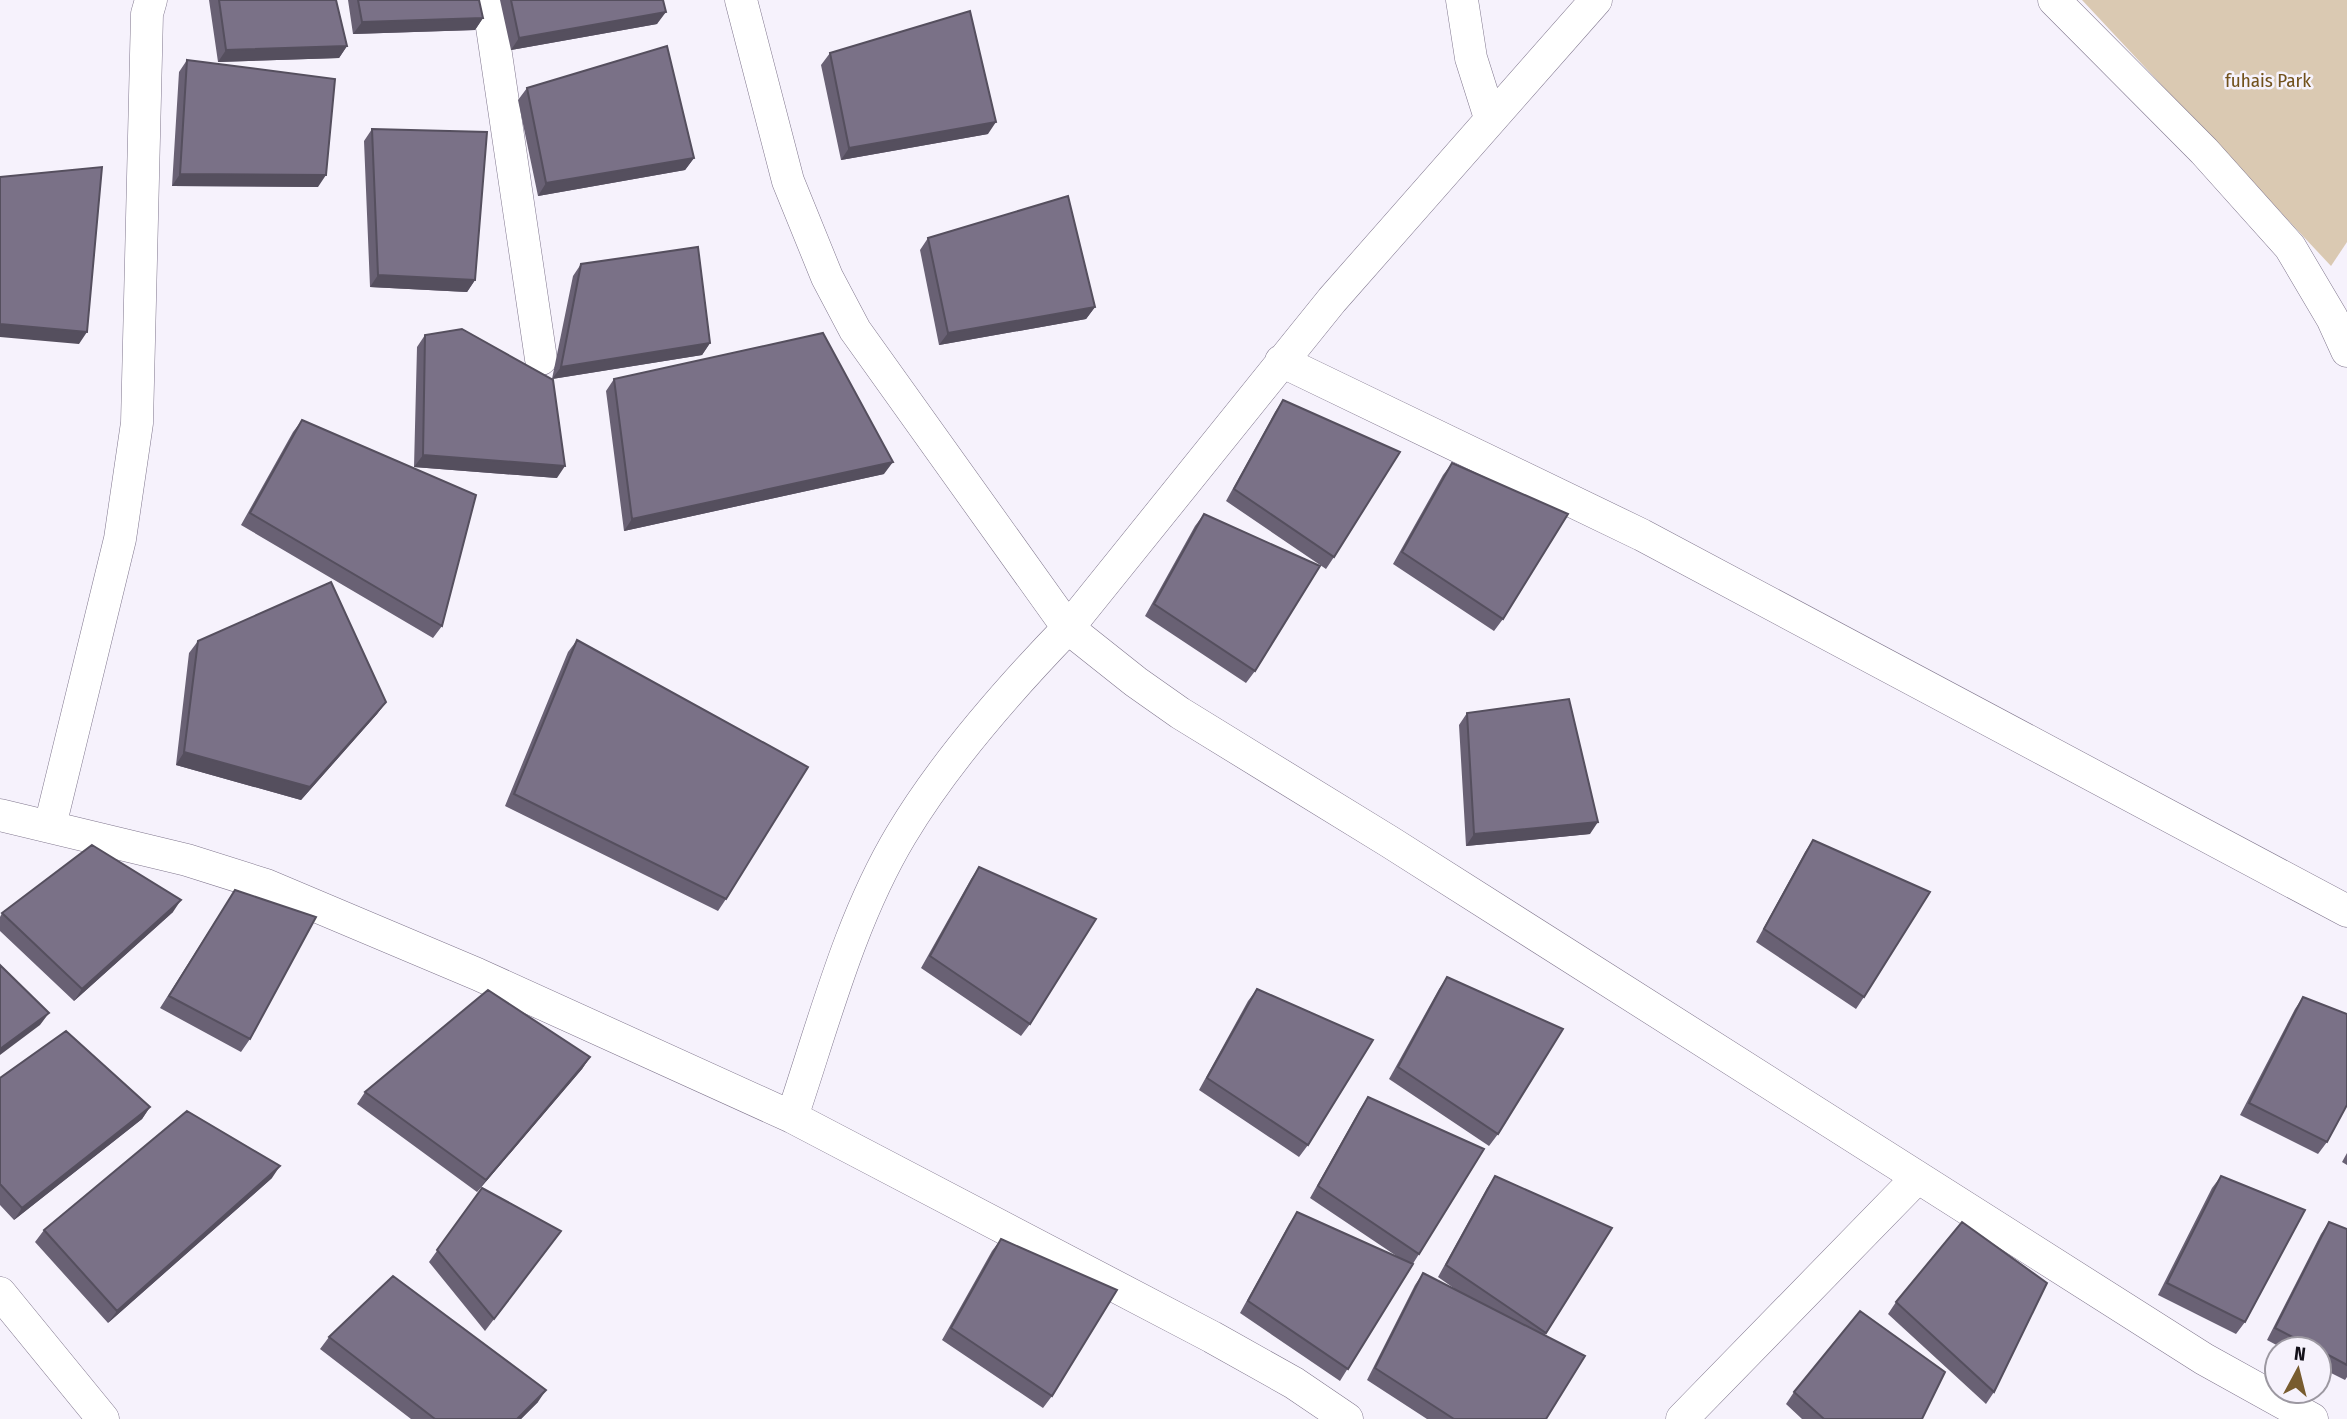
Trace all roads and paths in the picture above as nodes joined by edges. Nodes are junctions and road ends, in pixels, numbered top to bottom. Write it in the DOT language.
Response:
graph roads {
  1 [pos="151,0"];
  2 [pos="488,0"];
  3 [pos="741,0"];
  4 [pos="1462,0"];
  5 [pos="1596,0"];
  6 [pos="2053,0"];
  7 [pos="1490,118"];
  8 [pos="2347,351"];
  9 [pos="541,359"];
  10 [pos="1281,361"];
  11 [pos="1068,628"];
  12 [pos="0,815"];
  13 [pos="50,825"];
  14 [pos="2347,911"];
  15 [pos="792,1116"];
  16 [pos="1917,1178"];
  17 [pos="0,1293"];
  18 [pos="103,1419"];
  19 [pos="1347,1419"];
  20 [pos="1682,1419"];
  21 [pos="2312,1419"];
  1 -- 13 [label="street"];
  2 -- 9 [label="street"];
  3 -- 11 [label="street"];
  4 -- 7 [label="street"];
  5 -- 7 [label="street"];
  6 -- 8 [label="street"];
  7 -- 10 [label="street"];
  10 -- 11 [label="street"];
  10 -- 14 [label="street"];
  11 -- 15 [label="street"];
  11 -- 16 [label="street"];
  12 -- 13 [label="street"];
  13 -- 15 [label="street"];
  15 -- 19 [label="street"];
  16 -- 20 [label="street"];
  16 -- 21 [label="street"];
  17 -- 18 [label="street"];
}
